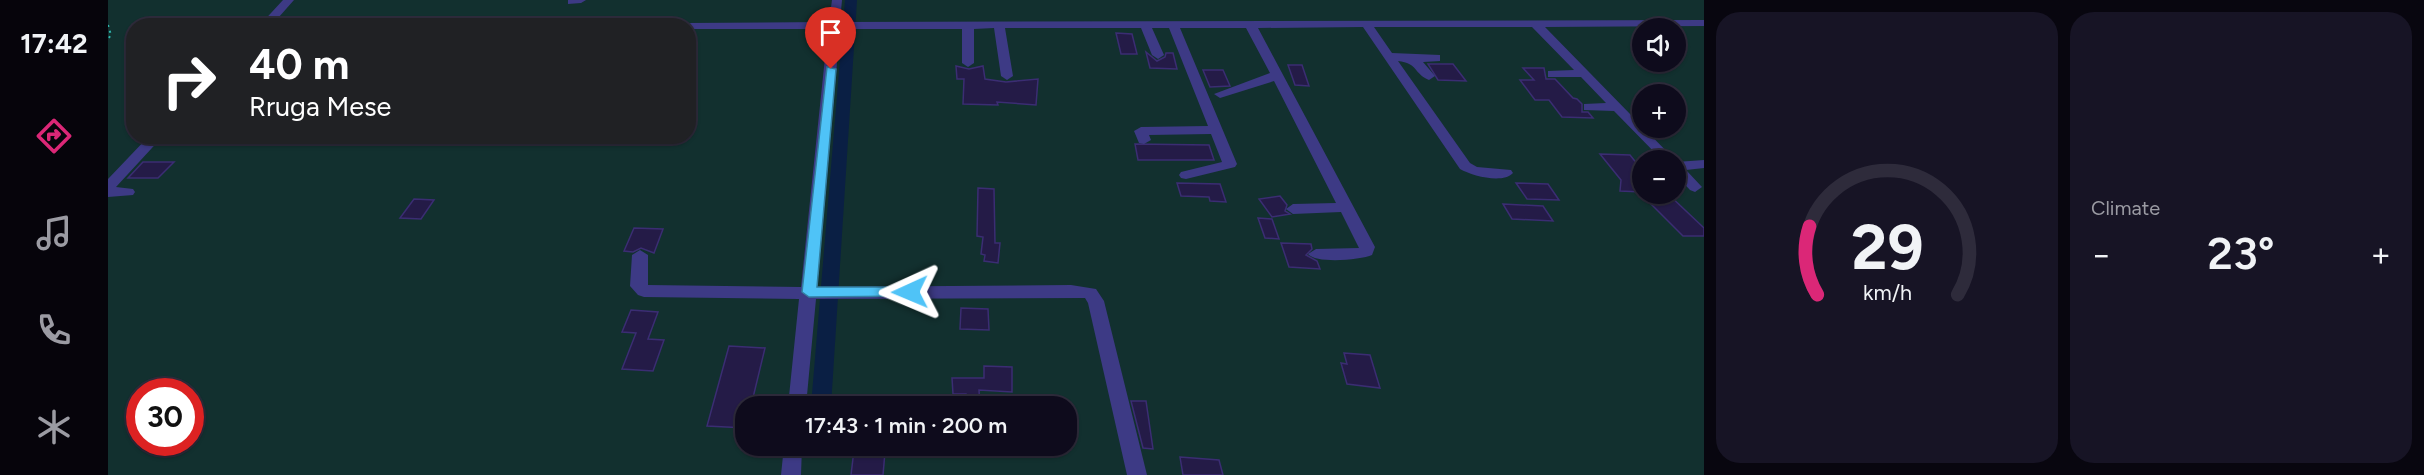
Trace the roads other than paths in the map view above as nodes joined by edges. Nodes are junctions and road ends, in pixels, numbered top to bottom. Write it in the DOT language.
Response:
graph roads {
  1 [pos="289,0"];
  2 [pos="837,0"];
  3 [pos="272,18"];
  4 [pos="1535,23"];
  5 [pos="1704,23"];
  6 [pos="1145,24"];
  7 [pos="1173,24"];
  8 [pos="1250,24"];
  9 [pos="1366,24"];
  10 [pos="968,25"];
  11 [pos="999,25"];
  12 [pos="696,26"];
  13 [pos="839,26"];
  14 [pos="1158,55"];
  15 [pos="1389,56"];
  16 [pos="1436,58"];
  17 [pos="1413,59"];
  18 [pos="969,63"];
  19 [pos="1583,73"];
  20 [pos="1552,74"];
  21 [pos="1007,76"];
  22 [pos="1429,76"];
  23 [pos="1278,77"];
  24 [pos="1220,94"];
  25 [pos="1588,107"];
  26 [pos="1617,107"];
  27 [pos="1217,133"];
  28 [pos="1144,140"];
  29 [pos="1193,141"];
  30 [pos="149,144"];
  31 [pos="1659,150"];
  32 [pos="1704,164"];
  33 [pos="1686,165"];
  34 [pos="1506,173"];
  35 [pos="1186,175"];
  36 [pos="1686,177"];
  37 [pos="108,187"];
  38 [pos="1695,187"];
  39 [pos="108,192"];
  40 [pos="128,192"];
  41 [pos="1348,207"];
  42 [pos="1293,209"];
  43 [pos="1316,254"];
  44 [pos="640,255"];
  45 [pos="813,293"];
  46 [pos="798,396"];
  47 [pos="793,456"];
  48 [pos="790,475"];
  49 [pos="1137,475"];
  1 -- 3 [label="street"];
  2 -- 13 [label="street"];
  4 -- 5 [label="street"];
  4 -- 9 [label="street"];
  4 -- 19 [label="street"];
  6 -- 7 [label="street"];
  6 -- 11 [label="street"];
  6 -- 14 [label="street"];
  7 -- 8 [label="street"];
  7 -- 27 [label="street"];
  8 -- 9 [label="street"];
  8 -- 23 [label="street"];
  9 -- 15 [label="street"];
  10 -- 11 [label="street"];
  10 -- 13 [label="street"];
  10 -- 18 [label="street"];
  11 -- 21 [label="street"];
  12 -- 13 [label="street"];
  13 -- 45 [label="street"];
  15 -- 17 [label="street"];
  15 -- 34 [label="street"];
  16 -- 17 [label="street"];
  17 -- 22 [label="street"];
  19 -- 20 [label="street"];
  19 -- 26 [label="street"];
  23 -- 24 [label="street"];
  23 -- 41 [label="street"];
  25 -- 26 [label="street"];
  26 -- 31 [label="street"];
  27 -- 28 [label="street"];
  27 -- 29 [label="street"];
  27 -- 35 [label="street"];
  30 -- 37 [label="street"];
  32 -- 33 [label="street"];
  36 -- 38 [label="street"];
  39 -- 40 [label="street"];
  41 -- 42 [label="street"];
  41 -- 43 [label="street"];
  44 -- 45 [label="street"];
  45 -- 46 [label="street"];
  45 -- 49 [label="street"];
  47 -- 48 [label="street"];
}
